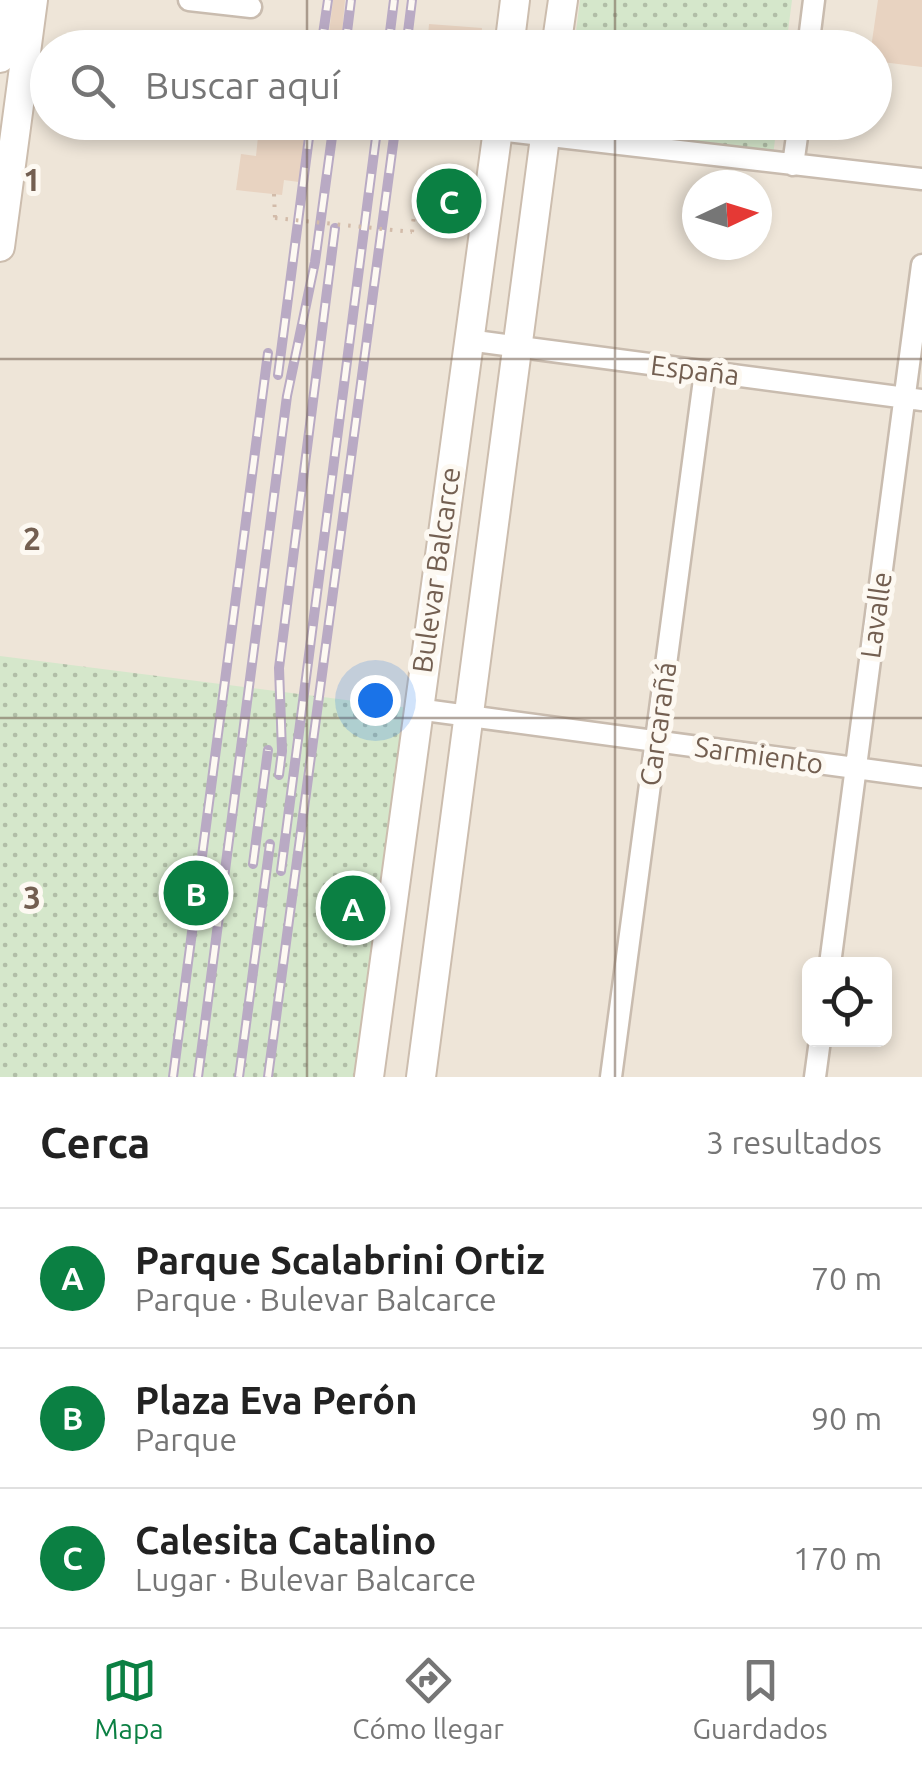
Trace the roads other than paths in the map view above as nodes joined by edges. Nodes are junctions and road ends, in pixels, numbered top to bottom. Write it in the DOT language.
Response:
graph roads {
  1 [pos="8,0"];
  2 [pos="33,0"];
  3 [pos="189,0"];
  4 [pos="516,0"];
  5 [pos="563,0"];
  6 [pos="814,0"];
  7 [pos="251,7"];
  8 [pos="512,30"];
  9 [pos="559,30"];
  10 [pos="810,30"];
  11 [pos="8,60"];
  12 [pos="496,140"];
  13 [pos="545,140"];
  14 [pos="617,140"];
  15 [pos="796,140"];
  16 [pos="793,165"];
  17 [pos="922,180"];
  18 [pos="0,247"];
  19 [pos="922,265"];
  20 [pos="468,340"];
  21 [pos="517,347"];
  22 [pos="705,372"];
  23 [pos="913,399"];
  24 [pos="417,709"];
  25 [pos="468,717"];
  26 [pos="656,742"];
  27 [pos="856,768"];
  28 [pos="922,777"];
  29 [pos="831,957"];
  30 [pos="819,1047"];
  31 [pos="368,1077"];
  32 [pos="421,1077"];
  33 [pos="611,1077"];
  34 [pos="815,1077"];
  1 -- 11 [label="main road"];
  2 -- 11 [label="main road"];
  3 -- 7 [label="street"];
  4 -- 8 [label="main road"];
  5 -- 9 [label="main road"];
  6 -- 10 [label="street"];
  11 -- 18 [label="main road"];
  12 -- 20 [label="main road, Bulevar Balcarce"];
  13 -- 21 [label="main road, Bulevar Balcarce"];
  14 -- 16 [label="street"];
  15 -- 16 [label="street"];
  16 -- 17 [label="street"];
  19 -- 23 [label="street, Lavalle"];
  20 -- 21 [label="street, España"];
  20 -- 24 [label="main road, Bulevar Balcarce"];
  21 -- 22 [label="street, España"];
  21 -- 25 [label="main road, Bulevar Balcarce"];
  22 -- 23 [label="street, España"];
  22 -- 26 [label="street, Carcarañá"];
  23 -- 27 [label="street, Lavalle"];
  24 -- 25 [label="street, Sarmiento"];
  24 -- 31 [label="main road, Bulevar Balcarce"];
  25 -- 26 [label="street, Sarmiento"];
  25 -- 32 [label="main road, Bulevar Balcarce"];
  26 -- 27 [label="street, Sarmiento"];
  26 -- 33 [label="street, Carcarañá"];
  27 -- 28 [label="street, Sarmiento"];
  27 -- 29 [label="street, Lavalle"];
  30 -- 34 [label="street"];
}
